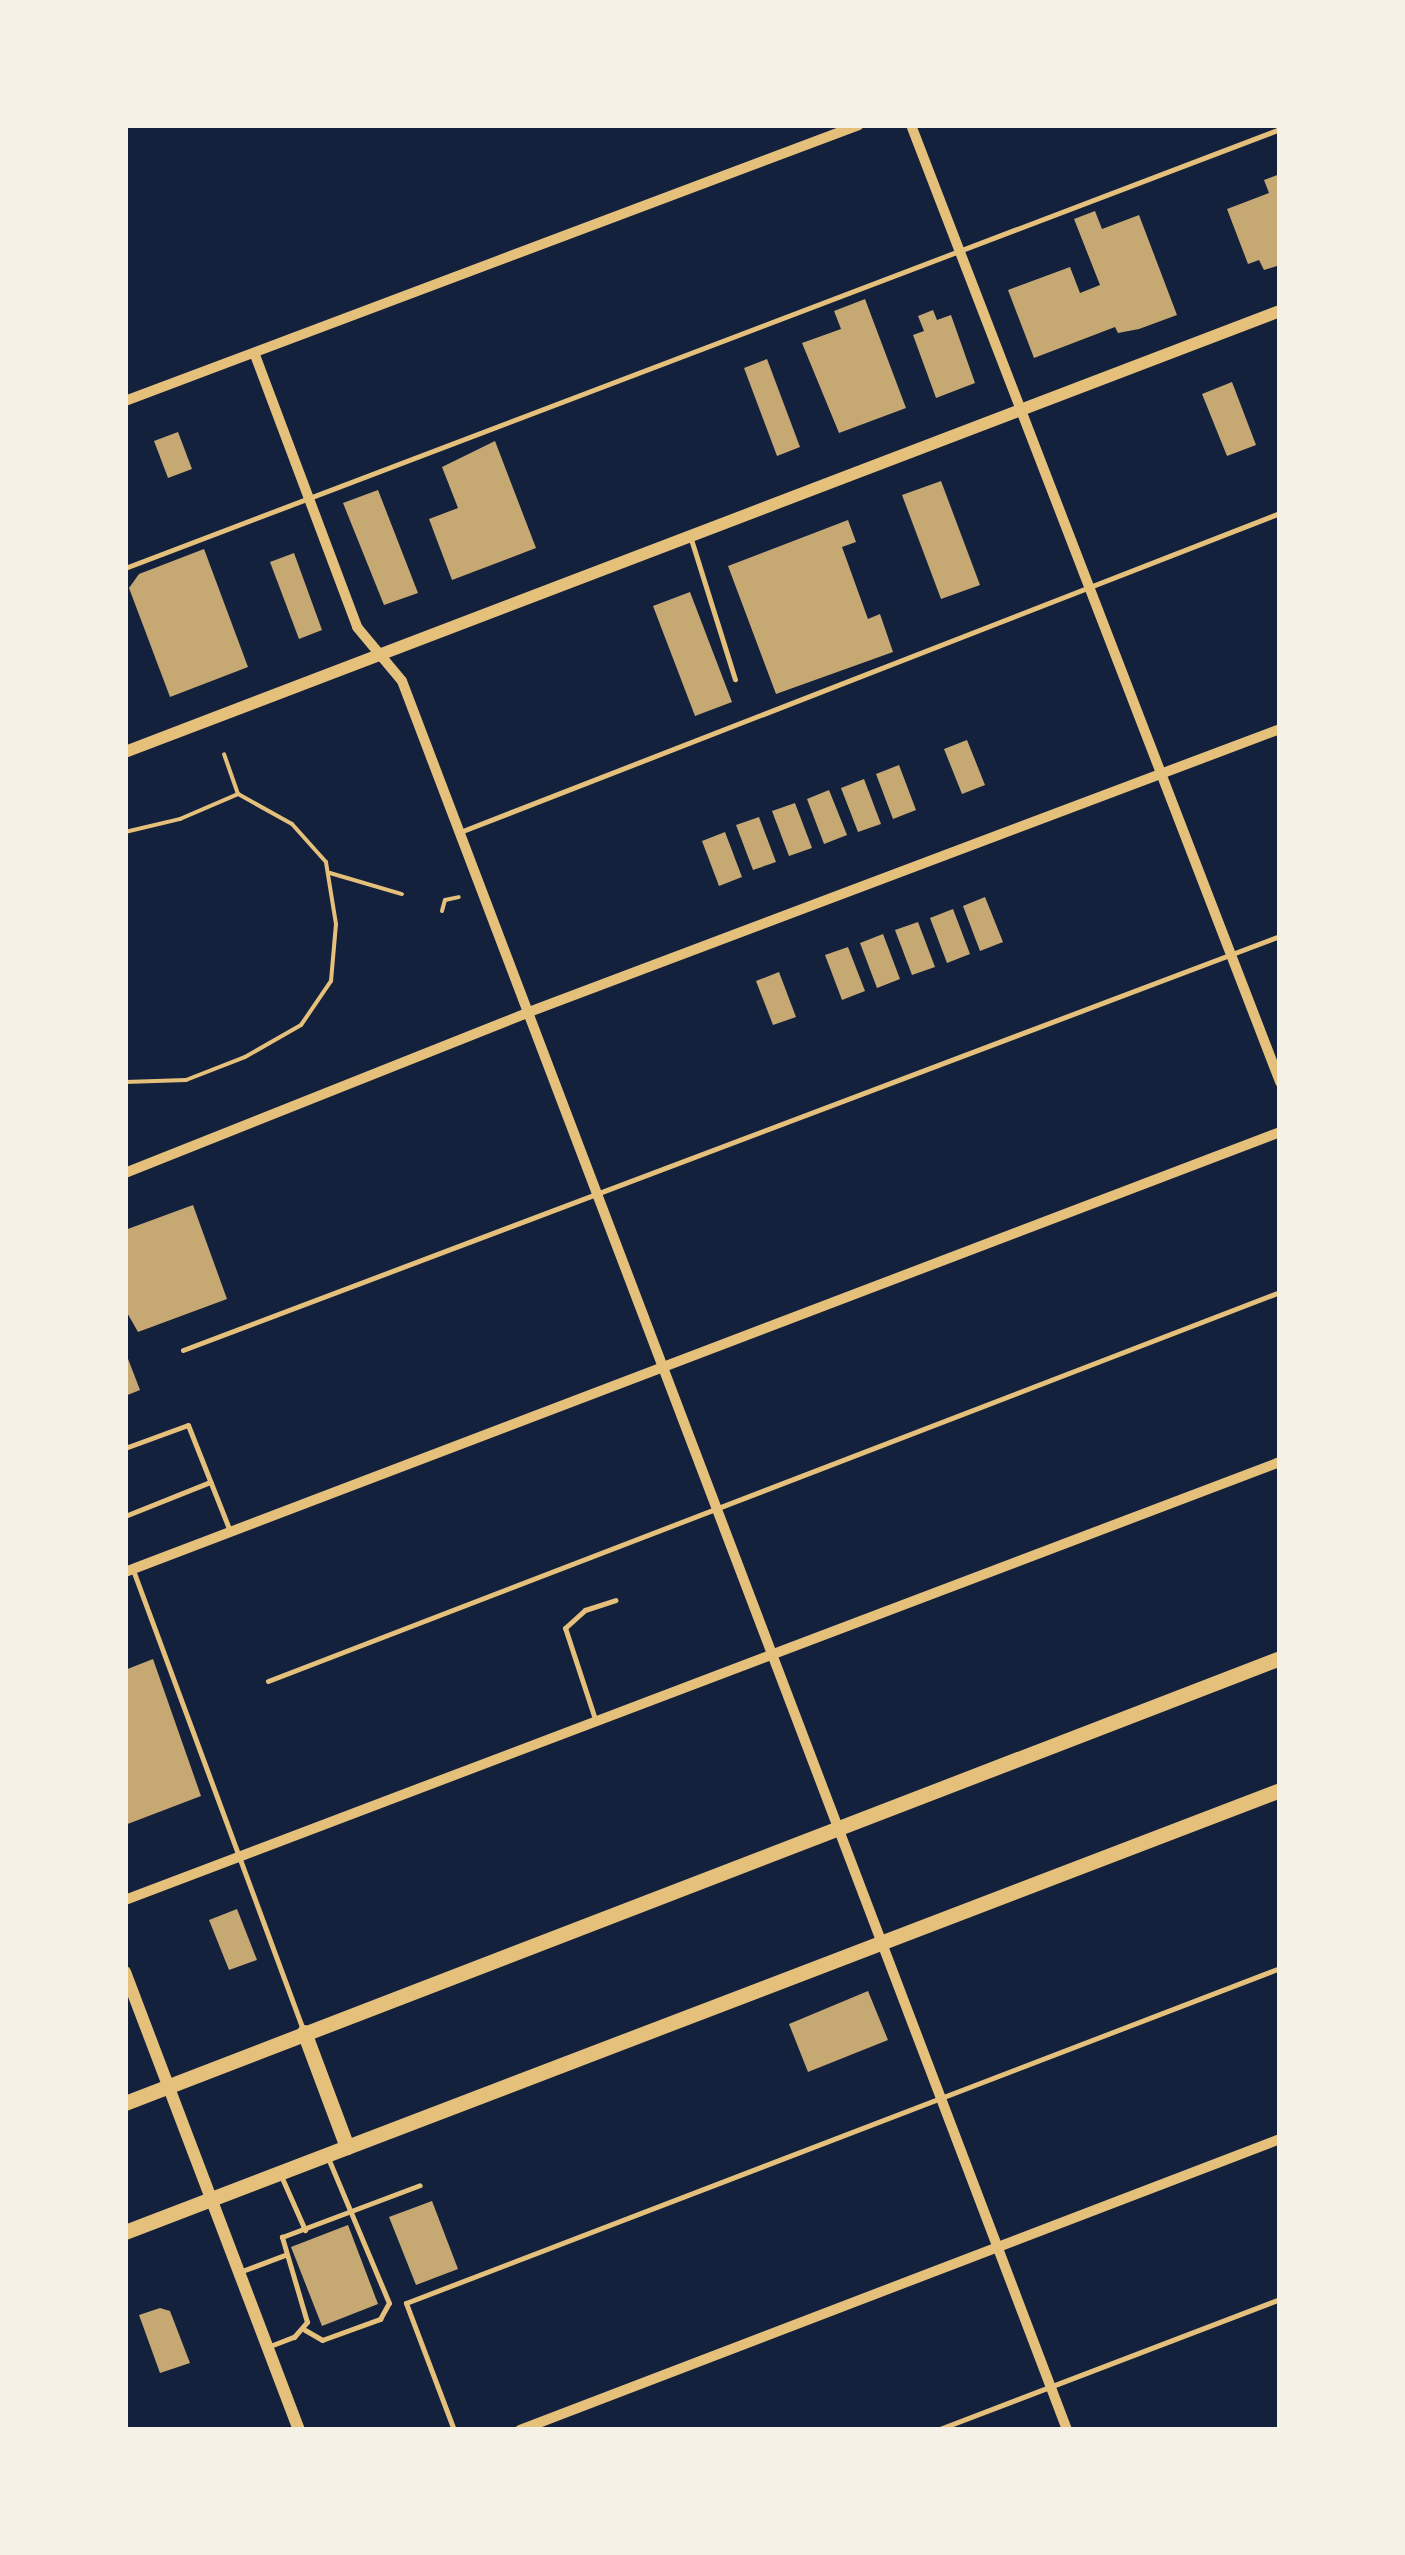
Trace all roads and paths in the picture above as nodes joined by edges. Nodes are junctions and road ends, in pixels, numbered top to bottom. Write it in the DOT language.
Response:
graph roads {
  1 [pos="858,125"];
  2 [pos="912,125"];
  3 [pos="1280,129"];
  4 [pos="958,250"];
  5 [pos="1280,310"];
  6 [pos="255,354"];
  7 [pos="125,401"];
  8 [pos="1019,408"];
  9 [pos="308,497"];
  10 [pos="1280,513"];
  11 [pos="690,536"];
  12 [pos="125,568"];
  13 [pos="1090,586"];
  14 [pos="382,656"];
  15 [pos="735,679"];
  16 [pos="1280,729"];
  17 [pos="125,752"];
  18 [pos="224,754"];
  19 [pos="1163,773"];
  20 [pos="238,794"];
  21 [pos="125,832"];
  22 [pos="460,832"];
  23 [pos="328,872"];
  24 [pos="402,894"];
  25 [pos="459,897"];
  26 [pos="442,911"];
  27 [pos="1280,936"];
  28 [pos="1232,954"];
  29 [pos="529,1012"];
  30 [pos="125,1082"];
  31 [pos="1280,1082"];
  32 [pos="1280,1132"];
  33 [pos="125,1173"];
  34 [pos="597,1193"];
  35 [pos="1280,1292"];
  36 [pos="182,1350"];
  37 [pos="663,1367"];
  38 [pos="125,1448"];
  39 [pos="1280,1462"];
  40 [pos="211,1482"];
  41 [pos="716,1509"];
  42 [pos="125,1516"];
  43 [pos="230,1532"];
  44 [pos="129,1570"];
  45 [pos="615,1600"];
  46 [pos="771,1655"];
  47 [pos="1280,1658"];
  48 [pos="268,1681"];
  49 [pos="596,1722"];
  50 [pos="1280,1790"];
  51 [pos="836,1828"];
  52 [pos="238,1857"];
  53 [pos="125,1900"];
  54 [pos="881,1943"];
  55 [pos="1280,1968"];
  56 [pos="125,1972"];
  57 [pos="304,2032"];
  58 [pos="168,2085"];
  59 [pos="941,2096"];
  60 [pos="125,2102"];
  61 [pos="1280,2140"];
  62 [pos="347,2148"];
  63 [pos="327,2155"];
  64 [pos="280,2173"];
  65 [pos="420,2186"];
  66 [pos="211,2199"];
  67 [pos="347,2212"];
  68 [pos="305,2230"];
  69 [pos="125,2232"];
  70 [pos="999,2248"];
  71 [pos="370,2249"];
  72 [pos="285,2254"];
  73 [pos="359,2254"];
  74 [pos="239,2272"];
  75 [pos="303,2278"];
  76 [pos="382,2278"];
  77 [pos="295,2280"];
  78 [pos="370,2284"];
  79 [pos="1280,2299"];
  80 [pos="314,2304"];
  81 [pos="304,2307"];
  82 [pos="305,2330"];
  83 [pos="268,2347"];
  84 [pos="1051,2386"];
  85 [pos="299,2430"];
  86 [pos="454,2430"];
  87 [pos="520,2430"];
  88 [pos="937,2430"];
  89 [pos="1068,2430"];
  1 -- 6 [label="street"];
  2 -- 4 [label="street"];
  3 -- 4 [label="lane"];
  4 -- 8 [label="street"];
  4 -- 9 [label="lane"];
  5 -- 8 [label="street"];
  6 -- 7 [label="street"];
  6 -- 9 [label="street"];
  8 -- 11 [label="street"];
  8 -- 13 [label="street"];
  9 -- 12 [label="lane"];
  9 -- 14 [label="street"];
  10 -- 13 [label="lane"];
  11 -- 14 [label="street"];
  11 -- 15 [label="lane"];
  13 -- 19 [label="street"];
  13 -- 22 [label="lane"];
  14 -- 17 [label="street"];
  14 -- 22 [label="street"];
  16 -- 19 [label="street"];
  18 -- 20 [label="path"];
  19 -- 28 [label="street"];
  19 -- 29 [label="street"];
  20 -- 21 [label="path"];
  20 -- 23 [label="path"];
  22 -- 29 [label="street"];
  23 -- 24 [label="path"];
  23 -- 30 [label="path"];
  25 -- 26 [label="path"];
  27 -- 28 [label="lane"];
  28 -- 31 [label="street"];
  28 -- 34 [label="lane"];
  29 -- 33 [label="street"];
  29 -- 34 [label="street"];
  32 -- 37 [label="street"];
  34 -- 36 [label="lane"];
  34 -- 37 [label="street"];
  35 -- 41 [label="lane"];
  37 -- 41 [label="street"];
  37 -- 43 [label="street"];
  38 -- 40 [label="lane"];
  39 -- 46 [label="street"];
  40 -- 42 [label="lane"];
  40 -- 43 [label="lane"];
  41 -- 46 [label="street"];
  41 -- 48 [label="lane"];
  43 -- 44 [label="street"];
  44 -- 52 [label="lane"];
  45 -- 49 [label="lane"];
  46 -- 49 [label="street"];
  46 -- 51 [label="street"];
  47 -- 51 [label="main road"];
  49 -- 52 [label="street"];
  50 -- 54 [label="main road"];
  51 -- 54 [label="street"];
  51 -- 57 [label="main road"];
  52 -- 53 [label="street"];
  52 -- 57 [label="lane"];
  54 -- 59 [label="street"];
  54 -- 62 [label="main road"];
  55 -- 59 [label="lane"];
  56 -- 58 [label="street"];
  57 -- 58 [label="main road"];
  57 -- 62 [label="main road"];
  58 -- 60 [label="main road"];
  58 -- 66 [label="street"];
  59 -- 70 [label="street"];
  59 -- 86 [label="lane"];
  61 -- 70 [label="street"];
  62 -- 63 [label="main road"];
  63 -- 64 [label="main road"];
  63 -- 67 [label="lane"];
  64 -- 66 [label="main road"];
  64 -- 68 [label="lane"];
  65 -- 67 [label="lane"];
  66 -- 69 [label="main road"];
  66 -- 74 [label="street"];
  67 -- 68 [label="lane"];
  67 -- 71 [label="lane"];
  68 -- 72 [label="lane"];
  70 -- 84 [label="street"];
  70 -- 87 [label="street"];
  71 -- 73 [label="lane"];
  71 -- 76 [label="lane"];
  72 -- 74 [label="lane"];
  72 -- 77 [label="lane"];
  74 -- 83 [label="street"];
  75 -- 77 [label="lane"];
  76 -- 78 [label="lane"];
  76 -- 82 [label="lane"];
  77 -- 81 [label="lane"];
  79 -- 84 [label="lane"];
  80 -- 81 [label="lane"];
  81 -- 82 [label="lane"];
  82 -- 83 [label="lane"];
  83 -- 85 [label="street"];
  84 -- 88 [label="lane"];
  84 -- 89 [label="street"];
}
